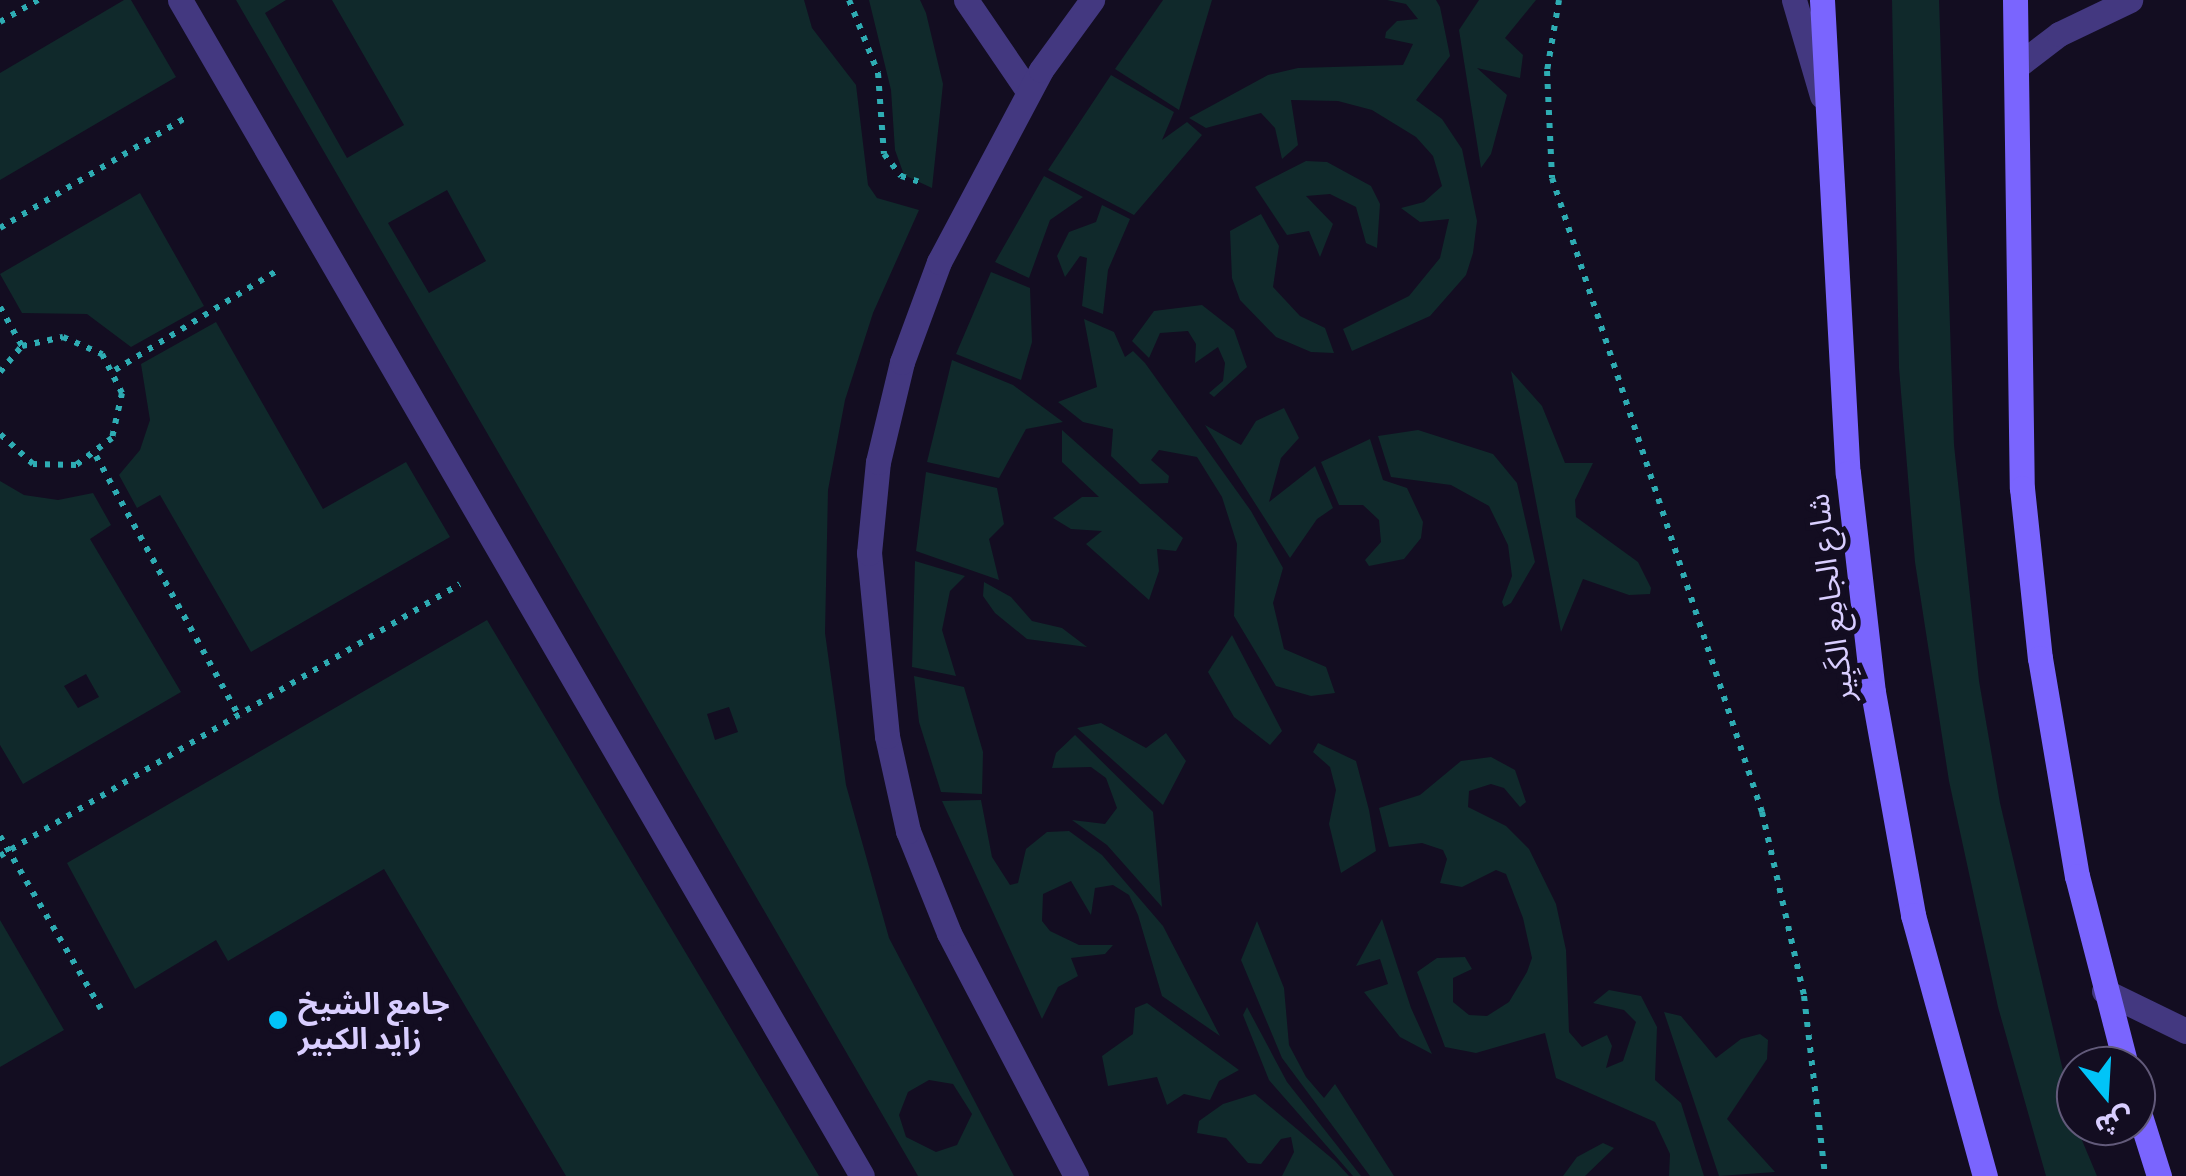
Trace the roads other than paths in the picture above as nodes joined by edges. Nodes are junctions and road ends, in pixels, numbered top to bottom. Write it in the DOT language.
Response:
graph roads {
  1 [pos="180,0"];
  2 [pos="966,0"];
  3 [pos="1092,0"];
  4 [pos="1794,0"];
  5 [pos="1822,0"];
  6 [pos="2015,0"];
  7 [pos="2130,0"];
  8 [pos="2016,66"];
  9 [pos="1028,91"];
  10 [pos="1823,101"];
  11 [pos="2104,991"];
  12 [pos="2186,1031"];
  13 [pos="2120,1046"];
  14 [pos="2150,1146"];
  15 [pos="862,1176"];
  16 [pos="1076,1176"];
  17 [pos="1985,1176"];
  18 [pos="2160,1176"];
  1 -- 15 [label="street"];
  2 -- 9 [label="street"];
  3 -- 9 [label="street"];
  4 -- 10 [label="street"];
  5 -- 10 [label="main road, شارع الجامِع الكَبِير"];
  6 -- 8 [label="main road"];
  7 -- 8 [label="street"];
  8 -- 11 [label="main road"];
  9 -- 16 [label="street"];
  10 -- 17 [label="main road, شارع الجامِع الكَبِير"];
  11 -- 12 [label="street"];
  11 -- 13 [label="main road"];
  14 -- 18 [label="main road"];
}
